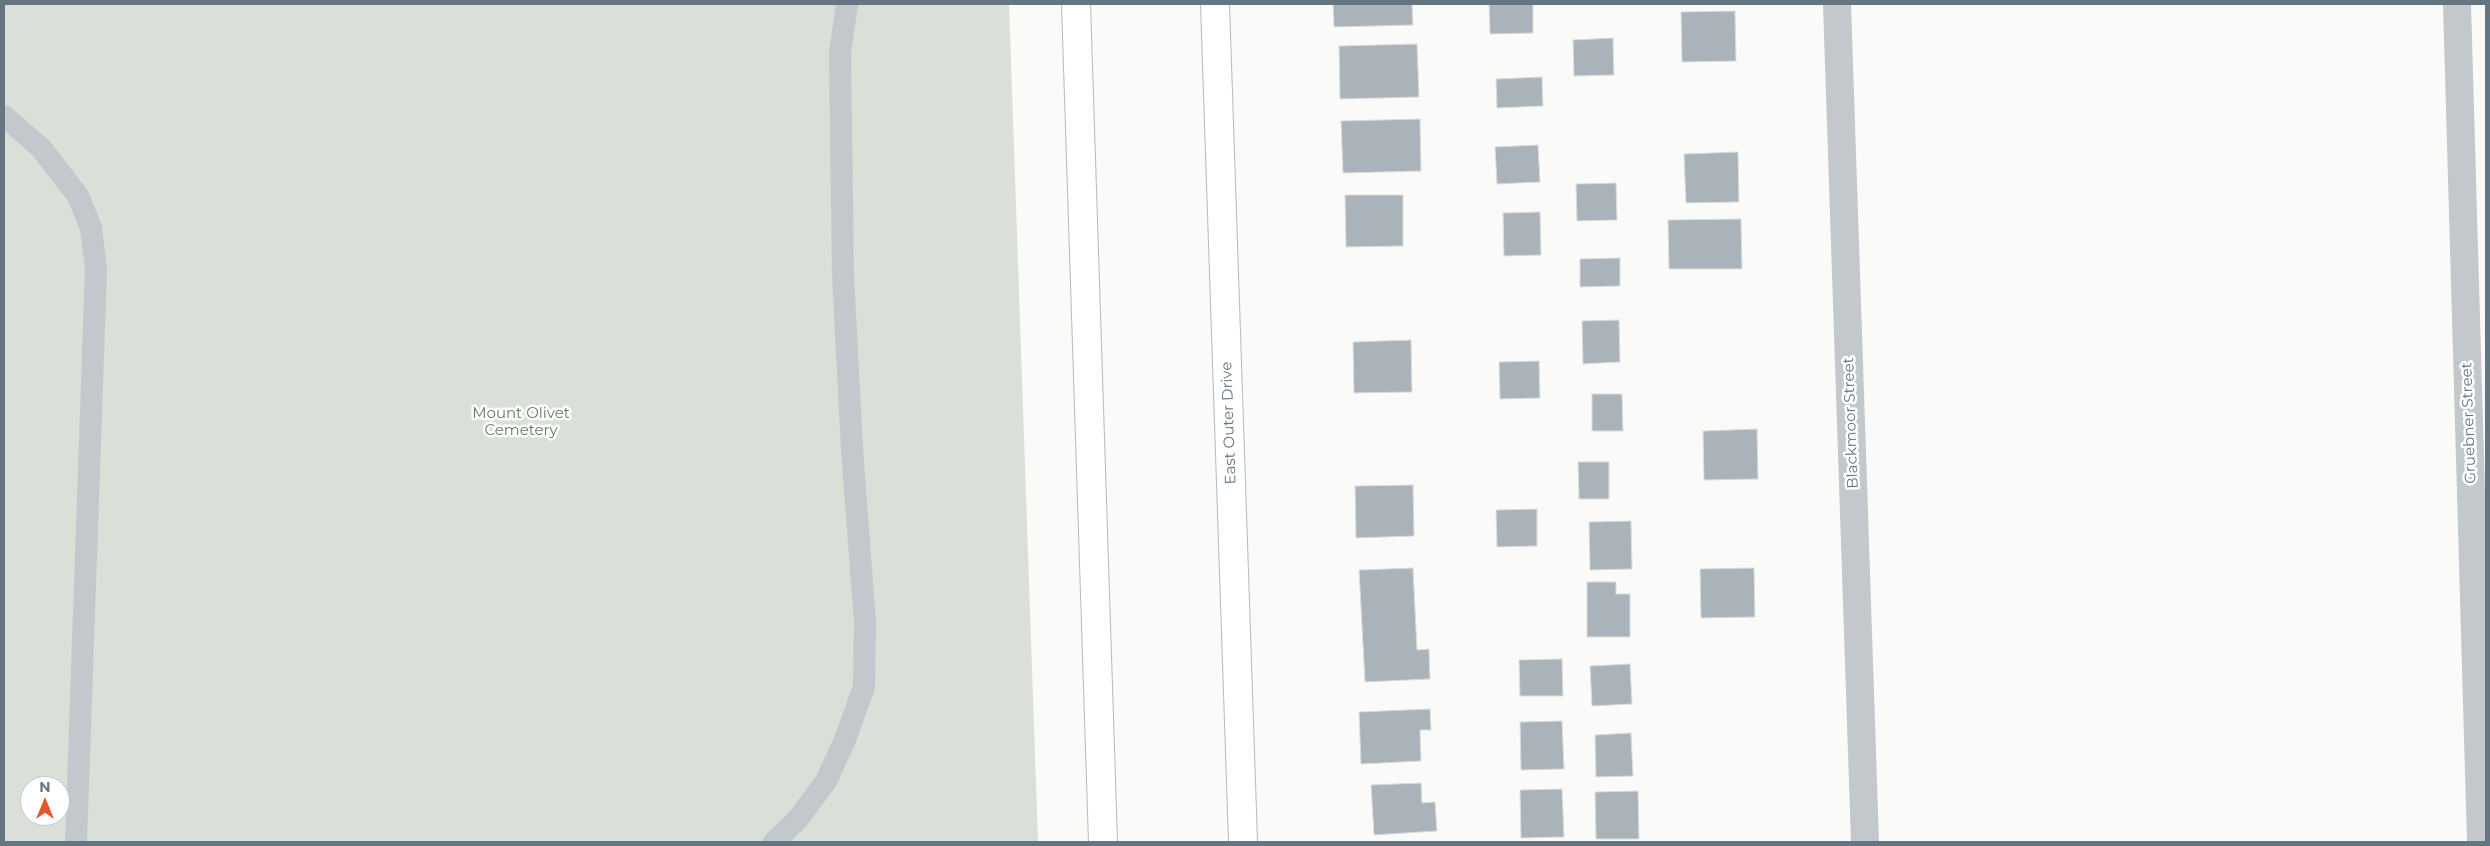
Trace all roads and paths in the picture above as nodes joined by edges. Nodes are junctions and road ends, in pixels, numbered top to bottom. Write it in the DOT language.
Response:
graph roads {
  1 [pos="847,4"];
  2 [pos="1076,4"];
  3 [pos="1215,4"];
  4 [pos="1837,4"];
  5 [pos="2457,4"];
  6 [pos="4,116"];
  7 [pos="76,842"];
  8 [pos="774,842"];
  9 [pos="1103,842"];
  10 [pos="1243,842"];
  11 [pos="1865,842"];
  12 [pos="2481,842"];
  1 -- 8 [label="lane"];
  2 -- 9 [label="main road"];
  3 -- 10 [label="main road, East Outer Drive"];
  4 -- 11 [label="street, Blackmoor Street"];
  5 -- 12 [label="street, Gruebner Street"];
  6 -- 7 [label="lane"];
}
